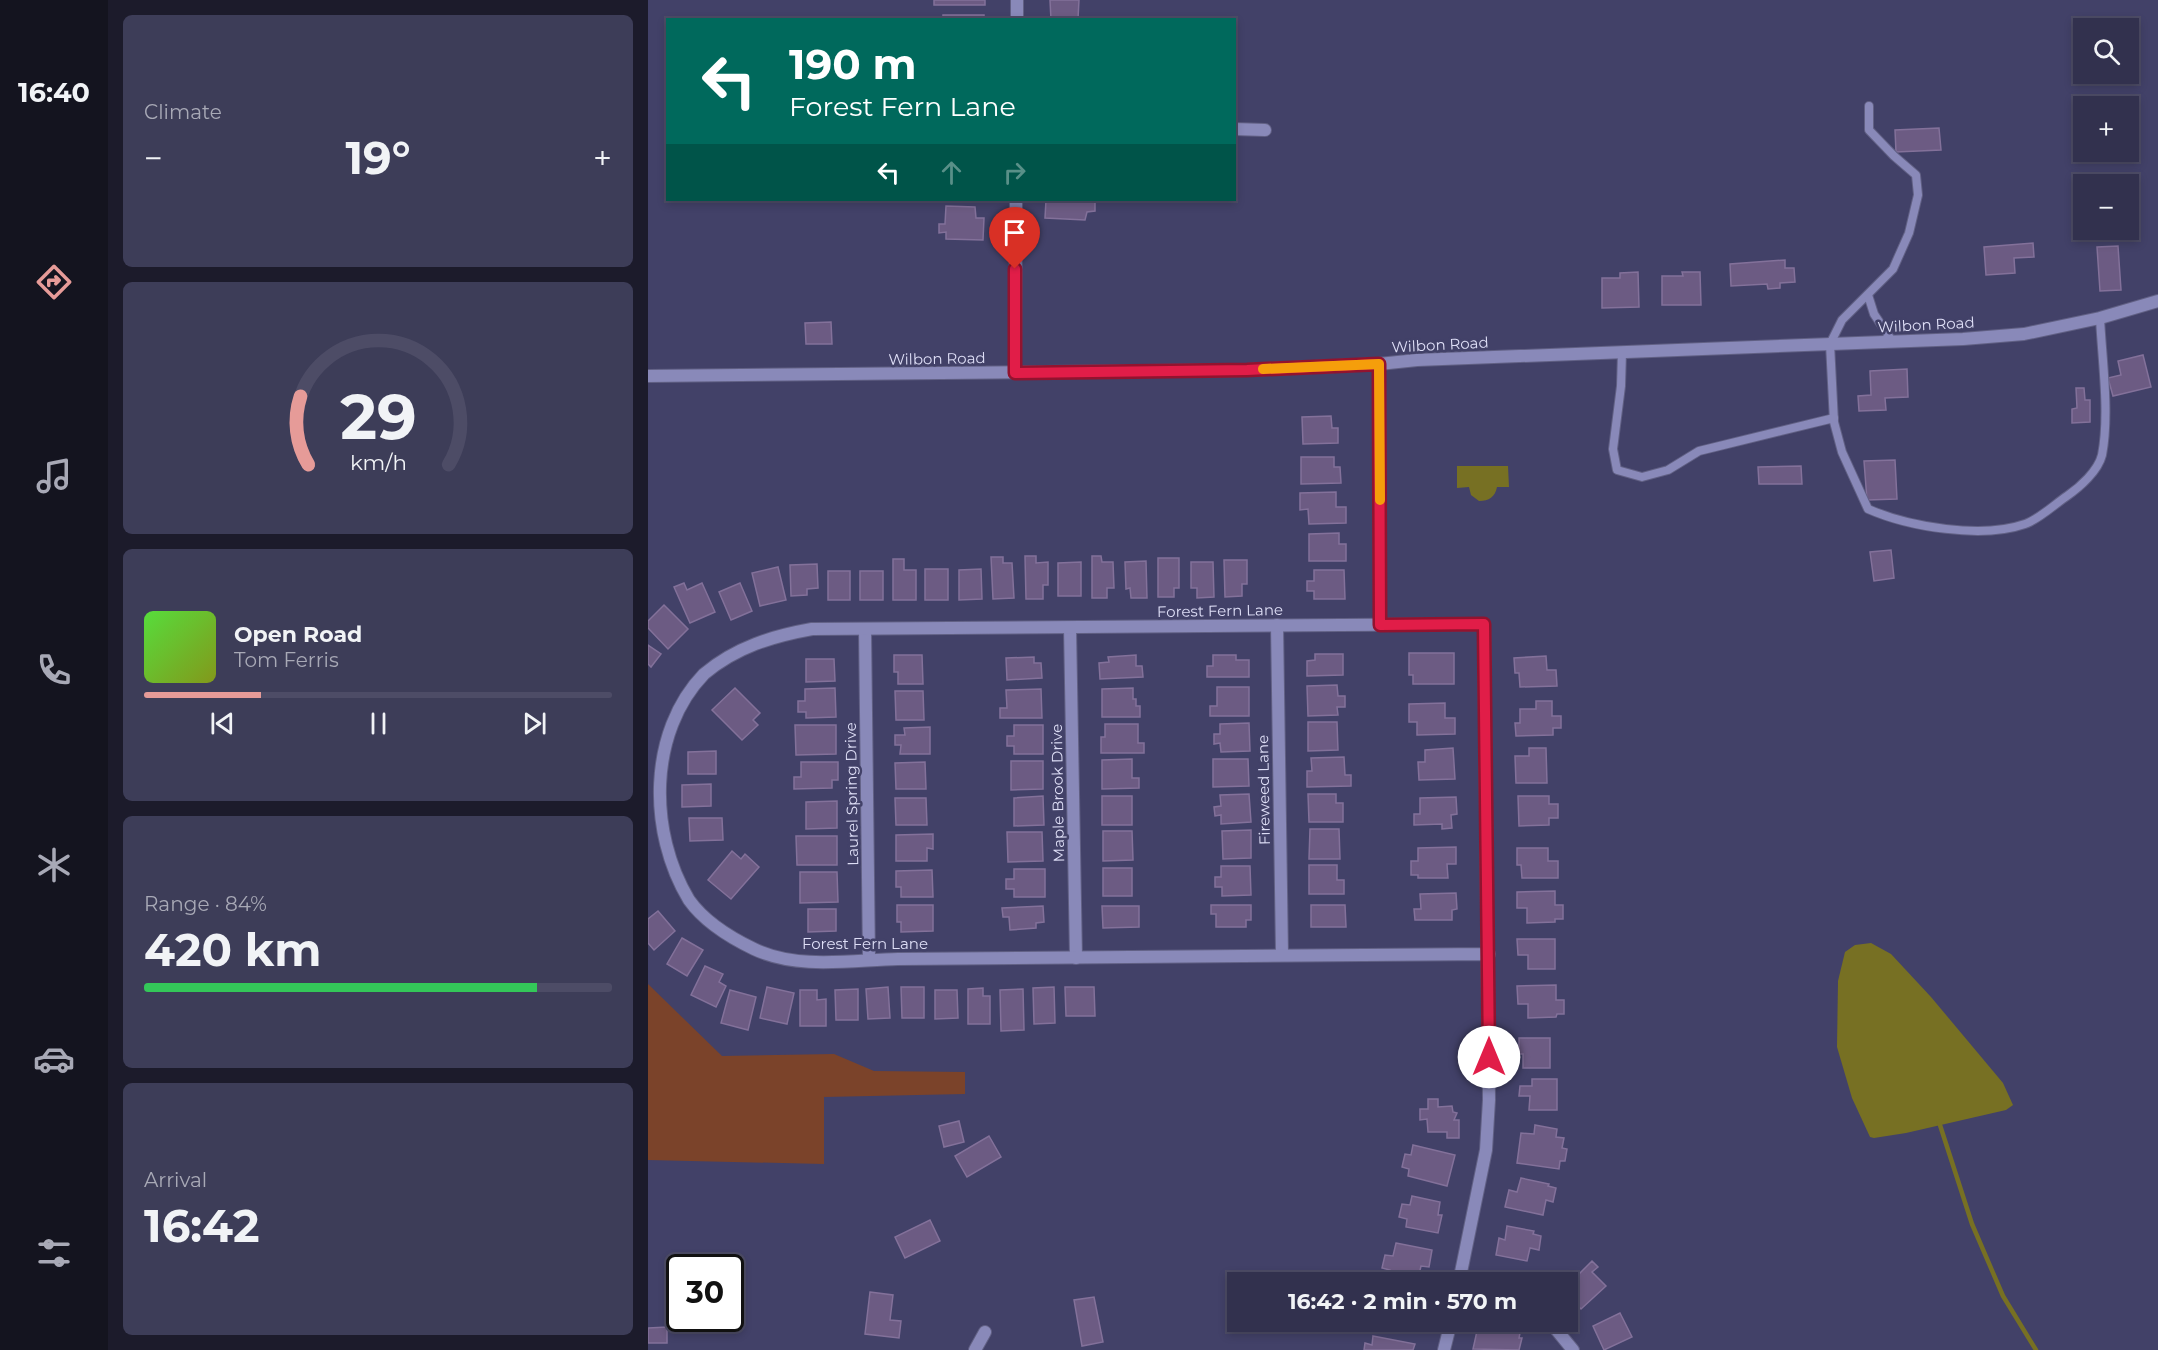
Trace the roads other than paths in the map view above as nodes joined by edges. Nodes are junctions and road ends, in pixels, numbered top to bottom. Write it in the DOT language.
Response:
graph roads {
  1 [pos="1017,0"];
  2 [pos="1017,18"];
  3 [pos="1869,106"];
  4 [pos="1236,129"];
  5 [pos="1264,130"];
  6 [pos="1016,201"];
  7 [pos="1868,295"];
  8 [pos="2158,301"];
  9 [pos="2100,318"];
  10 [pos="1892,341"];
  11 [pos="1830,344"];
  12 [pos="1622,352"];
  13 [pos="1379,364"];
  14 [pos="1015,373"];
  15 [pos="648,376"];
  16 [pos="1834,418"];
  17 [pos="1277,625"];
  18 [pos="1380,625"];
  19 [pos="1070,628"];
  20 [pos="865,629"];
  21 [pos="1488,954"];
  22 [pos="1282,955"];
  23 [pos="1076,958"];
  24 [pos="869,960"];
  25 [pos="1465,1272"];
  26 [pos="985,1332"];
  27 [pos="1448,1332"];
  28 [pos="1558,1332"];
  29 [pos="975,1350"];
  30 [pos="1444,1350"];
  31 [pos="1573,1350"];
  1 -- 2 [label="street"];
  3 -- 7 [label="lane"];
  4 -- 5 [label="street"];
  6 -- 14 [label="street"];
  7 -- 10 [label="lane"];
  7 -- 11 [label="lane"];
  8 -- 9 [label="street, Wilbon Road"];
  9 -- 10 [label="street, Wilbon Road"];
  9 -- 16 [label="lane"];
  10 -- 11 [label="street, Wilbon Road"];
  11 -- 12 [label="street, Wilbon Road"];
  11 -- 16 [label="lane"];
  12 -- 13 [label="street, Wilbon Road"];
  12 -- 16 [label="lane"];
  13 -- 14 [label="street, Wilbon Road"];
  13 -- 18 [label="street"];
  14 -- 15 [label="street, Wilbon Road"];
  17 -- 18 [label="street, Forest Fern Lane"];
  17 -- 19 [label="street, Forest Fern Lane"];
  17 -- 22 [label="street, Fireweed Lane"];
  18 -- 21 [label="street, Forest Fern Lane"];
  19 -- 20 [label="street, Forest Fern Lane"];
  19 -- 23 [label="street, Maple Brook Drive"];
  20 -- 24 [label="street, Laurel Spring Drive"];
  20 -- 24 [label="street, Forest Fern Lane"];
  21 -- 22 [label="street, Forest Fern Lane"];
  21 -- 25 [label="street"];
  22 -- 23 [label="street, Forest Fern Lane"];
  23 -- 24 [label="street, Forest Fern Lane"];
  26 -- 29 [label="street"];
  27 -- 30 [label="street"];
  28 -- 31 [label="street"];
}
